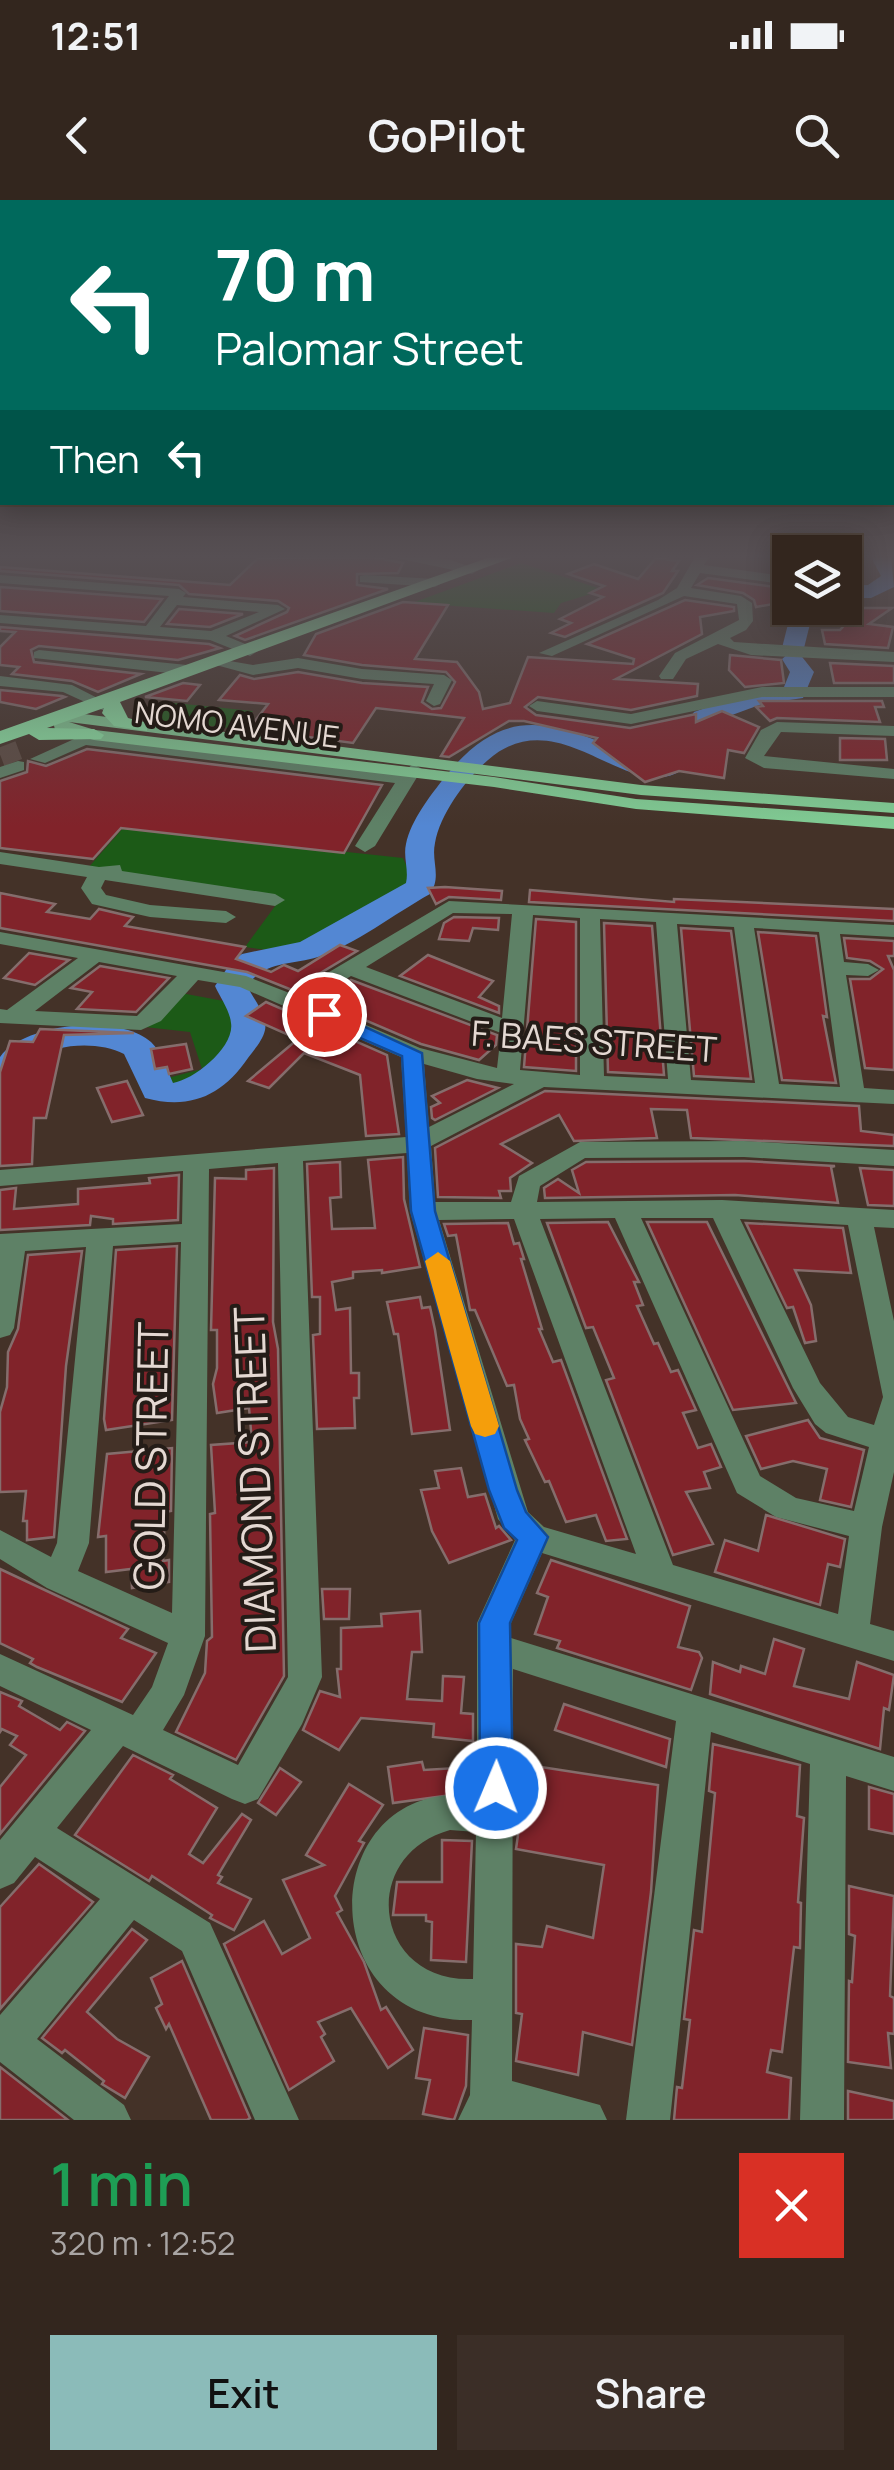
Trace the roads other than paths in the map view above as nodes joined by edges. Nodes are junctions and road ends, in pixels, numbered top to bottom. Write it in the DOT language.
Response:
graph roads {
  1 [pos="238,647"];
  2 [pos="264,647"];
  3 [pos="562,647"];
  4 [pos="701,647"];
  5 [pos="736,647"];
  6 [pos="250,652"];
  7 [pos="547,653"];
  8 [pos="819,654"];
  9 [pos="39,655"];
  10 [pos="894,656"];
  11 [pos="224,665"];
  12 [pos="188,670"];
  13 [pos="667,676"];
  14 [pos="0,681"];
  15 [pos="822,690"];
  16 [pos="894,692"];
  17 [pos="434,701"];
  18 [pos="536,706"];
  19 [pos="97,718"];
  20 [pos="60,721"];
  21 [pos="140,727"];
  22 [pos="894,731"];
  23 [pos="39,734"];
  24 [pos="0,738"];
  25 [pos="11,759"];
  26 [pos="413,770"];
  27 [pos="894,774"];
  28 [pos="498,776"];
  29 [pos="894,808"];
  30 [pos="894,823"];
  31 [pos="365,846"];
  32 [pos="0,858"];
  33 [pos="128,861"];
  34 [pos="98,874"];
  35 [pos="275,900"];
  36 [pos="523,908"];
  37 [pos="590,914"];
  38 [pos="666,917"];
  39 [pos="226,918"];
  40 [pos="743,921"];
  41 [pos="828,926"];
  42 [pos="894,931"];
  43 [pos="0,938"];
  44 [pos="94,954"];
  45 [pos="833,967"];
  46 [pos="350,968"];
  47 [pos="868,970"];
  48 [pos="194,971"];
  49 [pos="294,1002"];
  50 [pos="5,1017"];
  51 [pos="512,1030"];
  52 [pos="412,1053"];
  53 [pos="508,1076"];
  54 [pos="540,1080"];
  55 [pos="592,1082"];
  56 [pos="680,1084"];
  57 [pos="768,1089"];
  58 [pos="853,1094"];
  59 [pos="894,1096"];
  60 [pos="416,1144"];
  61 [pos="290,1156"];
  62 [pos="894,1158"];
  63 [pos="196,1164"];
  64 [pos="0,1178"];
  65 [pos="623,1208"];
  66 [pos="523,1209"];
  67 [pos="722,1209"];
  68 [pos="423,1211"];
  69 [pos="859,1216"];
  70 [pos="894,1220"];
  71 [pos="196,1232"];
  72 [pos="100,1237"];
  73 [pos="7,1243"];
  74 [pos="0,1328"];
  75 [pos="894,1391"];
  76 [pos="894,1404"];
  77 [pos="886,1441"];
  78 [pos="866,1528"];
  79 [pos="533,1537"];
  80 [pos="0,1543"];
  81 [pos="660,1575"];
  82 [pos="60,1578"];
  83 [pos="852,1633"];
  84 [pos="188,1636"];
  85 [pos="894,1646"];
  86 [pos="495,1648"];
  87 [pos="0,1670"];
  88 [pos="696,1714"];
  89 [pos="127,1732"];
  90 [pos="828,1756"];
  91 [pos="894,1774"];
  92 [pos="496,1816"];
  93 [pos="32,1833"];
  94 [pos="0,1870"];
  95 [pos="129,1895"];
  96 [pos="493,1999"];
  97 [pos="4,2039"];
  98 [pos="486,2109"];
  99 [pos="110,2120"];
  100 [pos="278,2120"];
  101 [pos="584,2120"];
  102 [pos="648,2120"];
  103 [pos="822,2120"];
  1 -- 6 [label="street"];
  2 -- 6 [label="highway"];
  3 -- 7 [label="street"];
  4 -- 13 [label="street"];
  5 -- 8 [label="street"];
  6 -- 11 [label="highway"];
  6 -- 12 [label="highway"];
  8 -- 10 [label="street"];
  8 -- 15 [label="street"];
  9 -- 12 [label="street"];
  11 -- 17 [label="street"];
  11 -- 19 [label="highway"];
  12 -- 19 [label="highway"];
  14 -- 19 [label="street"];
  15 -- 16 [label="street"];
  15 -- 18 [label="street"];
  19 -- 20 [label="highway"];
  19 -- 21 [label="main road, NOMO AVENUE"];
  19 -- 21 [label="highway"];
  19 -- 23 [label="highway"];
  19 -- 25 [label="street"];
  19 -- 26 [label="street"];
  20 -- 23 [label="highway"];
  20 -- 24 [label="highway"];
  21 -- 26 [label="main road, NOMO AVENUE"];
  22 -- 27 [label="street"];
  23 -- 25 [label="highway"];
  26 -- 28 [label="main road, NOMO AVENUE"];
  26 -- 31 [label="street"];
  28 -- 29 [label="main road, NOMO AVENUE"];
  28 -- 30 [label="main road, NOMO AVENUE"];
  32 -- 34 [label="street"];
  33 -- 34 [label="street"];
  34 -- 35 [label="street"];
  34 -- 39 [label="street"];
  36 -- 37 [label="street"];
  36 -- 46 [label="street"];
  36 -- 51 [label="street"];
  37 -- 38 [label="street"];
  37 -- 55 [label="street"];
  38 -- 40 [label="street"];
  38 -- 56 [label="street"];
  40 -- 41 [label="street"];
  40 -- 57 [label="street"];
  41 -- 42 [label="street"];
  41 -- 45 [label="street"];
  43 -- 44 [label="street, F. BAES STREET"];
  44 -- 48 [label="street, F. BAES STREET"];
  44 -- 50 [label="street"];
  45 -- 47 [label="street"];
  45 -- 58 [label="street"];
  46 -- 49 [label="street"];
  46 -- 51 [label="street"];
  48 -- 49 [label="street, F. BAES STREET"];
  48 -- 50 [label="street"];
  49 -- 52 [label="street, F. BAES STREET"];
  51 -- 53 [label="street"];
  52 -- 53 [label="street, F. BAES STREET"];
  52 -- 60 [label="street"];
  53 -- 54 [label="street, F. BAES STREET"];
  54 -- 55 [label="street, F. BAES STREET"];
  54 -- 60 [label="street"];
  55 -- 56 [label="street, F. BAES STREET"];
  56 -- 57 [label="street, F. BAES STREET"];
  57 -- 58 [label="street, F. BAES STREET"];
  58 -- 59 [label="street, F. BAES STREET"];
  60 -- 61 [label="street"];
  60 -- 68 [label="street"];
  61 -- 63 [label="street"];
  61 -- 89 [label="street, DIAMOND STREET"];
  62 -- 66 [label="street"];
  63 -- 64 [label="street"];
  63 -- 71 [label="street, GOLD STREET"];
  65 -- 66 [label="street"];
  65 -- 67 [label="street"];
  65 -- 78 [label="street"];
  66 -- 68 [label="street"];
  66 -- 81 [label="street"];
  67 -- 69 [label="street"];
  67 -- 77 [label="street"];
  68 -- 79 [label="street"];
  69 -- 70 [label="street"];
  69 -- 75 [label="street"];
  71 -- 72 [label="street"];
  71 -- 84 [label="street, GOLD STREET"];
  72 -- 73 [label="street"];
  72 -- 82 [label="street"];
  73 -- 74 [label="street"];
  76 -- 77 [label="street"];
  77 -- 78 [label="street"];
  78 -- 83 [label="street"];
  79 -- 81 [label="street"];
  79 -- 86 [label="street"];
  80 -- 82 [label="street"];
  81 -- 83 [label="street"];
  82 -- 84 [label="street"];
  83 -- 85 [label="street"];
  84 -- 89 [label="street, GOLD STREET"];
  86 -- 88 [label="street"];
  86 -- 92 [label="street"];
  87 -- 89 [label="street"];
  88 -- 90 [label="street"];
  88 -- 102 [label="street"];
  89 -- 93 [label="street, GOLD STREET"];
  90 -- 91 [label="street"];
  90 -- 103 [label="street"];
  92 -- 96 [label="street"];
  92 -- 96 [label="street"];
  93 -- 94 [label="street, GOLD STREET"];
  93 -- 95 [label="street"];
  95 -- 97 [label="street"];
  95 -- 100 [label="street"];
  96 -- 98 [label="street"];
  97 -- 99 [label="street"];
  98 -- 101 [label="street"];
}
